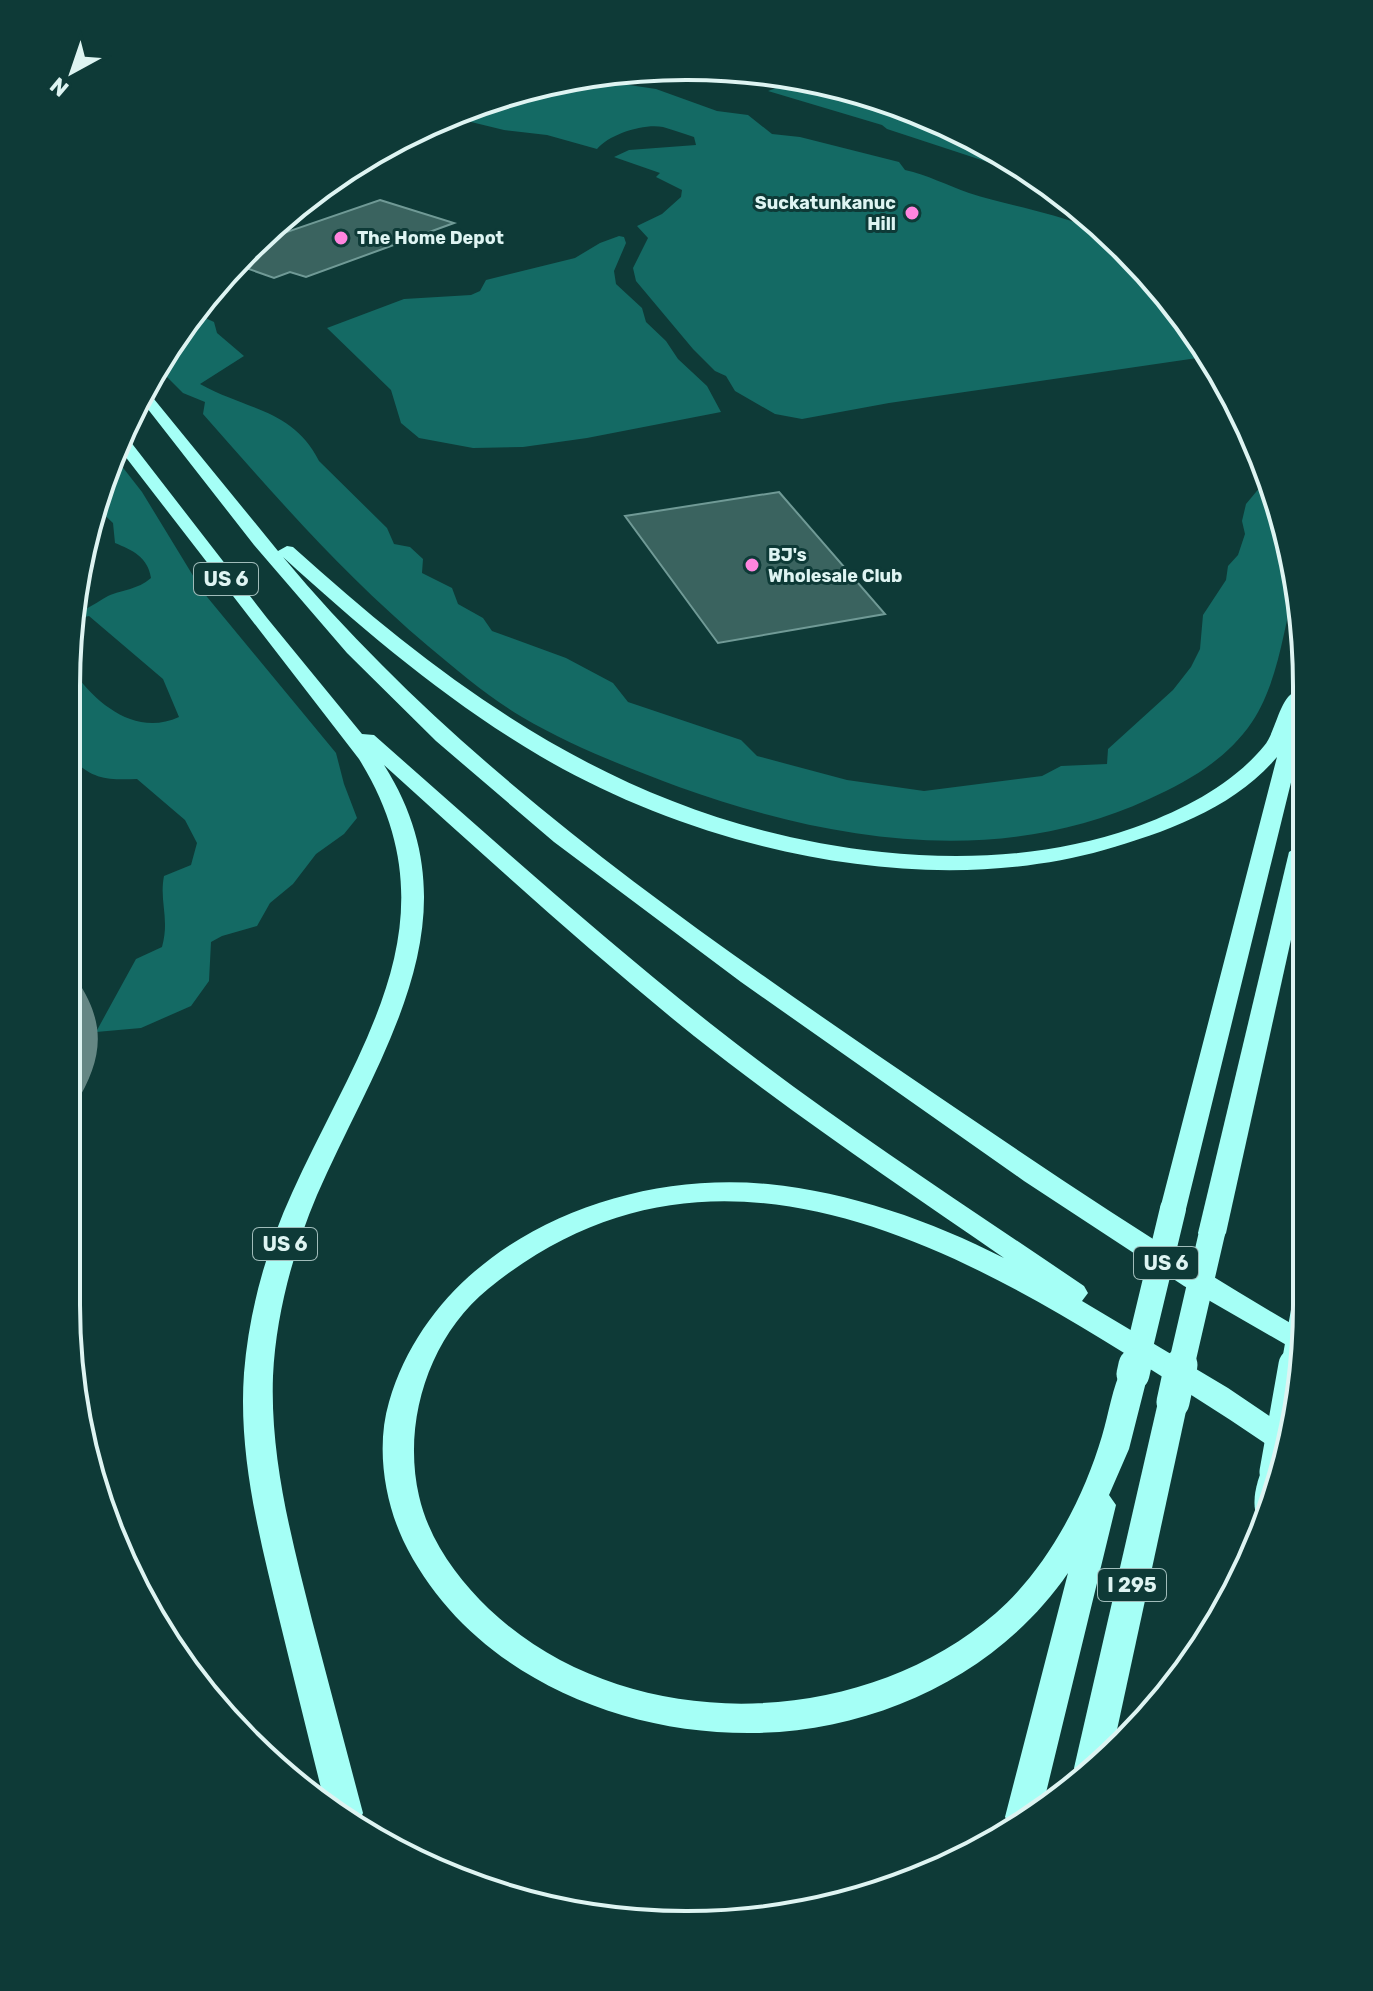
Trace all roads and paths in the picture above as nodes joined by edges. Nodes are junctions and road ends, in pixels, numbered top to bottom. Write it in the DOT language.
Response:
graph roads {
  1 [pos="151,402"];
  2 [pos="128,449"];
  3 [pos="223,494"];
  4 [pos="1293,707"];
  5 [pos="331,711"];
  6 [pos="1293,727"];
  7 [pos="1293,882"];
  8 [pos="80,998"];
  9 [pos="80,1080"];
  10 [pos="1292,1338"];
  11 [pos="1229,1404"];
  12 [pos="1118,1436"];
  13 [pos="1278,1437"];
  14 [pos="1095,1752"];
  15 [pos="343,1804"];
  16 [pos="1025,1807"];
  1 -- 3 [label="highway, US 6"];
  2 -- 5 [label="highway, US 6"];
  3 -- 4 [label="highway"];
  3 -- 10 [label="highway, US 6"];
  5 -- 11 [label="highway"];
  5 -- 15 [label="highway, US 6"];
  6 -- 12 [label="highway, bridge"];
  7 -- 14 [label="highway, I 295, bridge"];
  8 -- 9 [label="street"];
  11 -- 12 [label="highway"];
  11 -- 13 [label="highway"];
  12 -- 16 [label="highway"];
}
